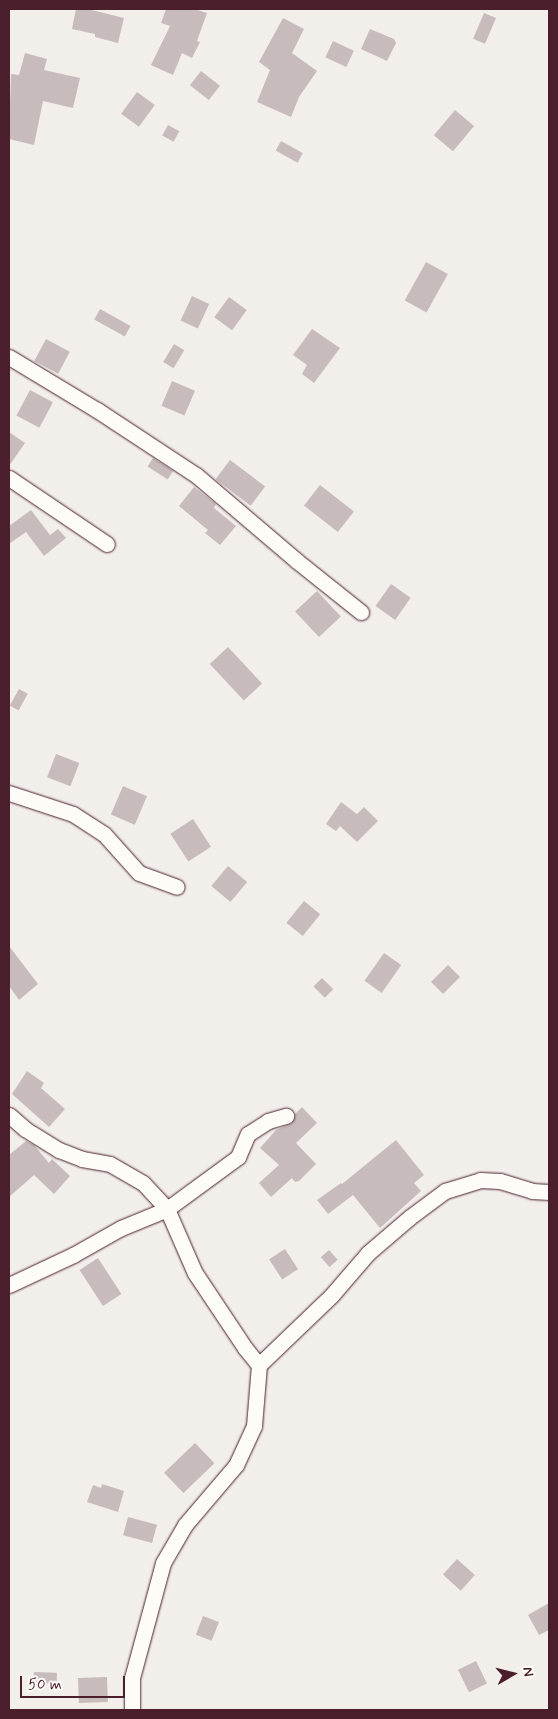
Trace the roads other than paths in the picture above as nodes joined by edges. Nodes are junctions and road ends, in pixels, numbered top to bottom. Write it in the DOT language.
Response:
graph roads {
  1 [pos="9,357"];
  2 [pos="9,478"];
  3 [pos="107,544"];
  4 [pos="361,612"];
  5 [pos="9,793"];
  6 [pos="178,887"];
  7 [pos="9,1115"];
  8 [pos="286,1116"];
  9 [pos="549,1192"];
  10 [pos="167,1209"];
  11 [pos="9,1285"];
  12 [pos="259,1365"];
  13 [pos="132,1710"];
  1 -- 4 [label="street"];
  2 -- 3 [label="street"];
  5 -- 6 [label="street"];
  7 -- 10 [label="street"];
  8 -- 10 [label="street"];
  9 -- 12 [label="street"];
  10 -- 11 [label="street"];
  10 -- 12 [label="street"];
  12 -- 13 [label="street"];
}
